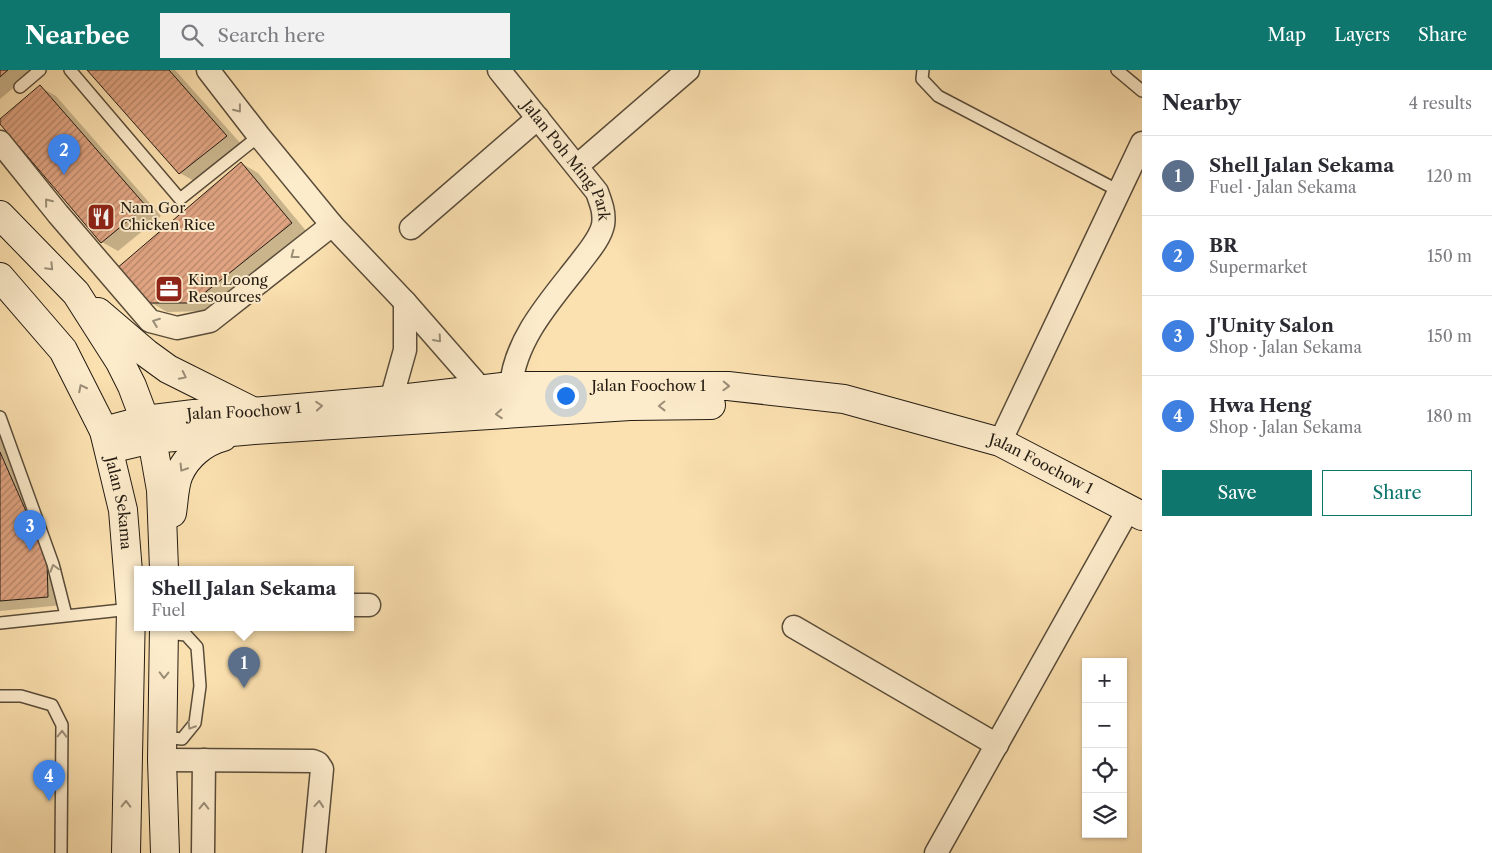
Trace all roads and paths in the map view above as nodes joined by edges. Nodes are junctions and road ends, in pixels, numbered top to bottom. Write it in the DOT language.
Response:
graph roads {
  1 [pos="40,70"];
  2 [pos="70,70"];
  3 [pos="208,70"];
  4 [pos="498,70"];
  5 [pos="688,70"];
  6 [pos="923,70"];
  7 [pos="1117,70"];
  8 [pos="20,87"];
  9 [pos="1142,92"];
  10 [pos="538,118"];
  11 [pos="259,136"];
  12 [pos="0,142"];
  13 [pos="1142,143"];
  14 [pos="577,166"];
  15 [pos="1119,191"];
  16 [pos="0,215"];
  17 [pos="332,225"];
  18 [pos="411,228"];
  19 [pos="0,277"];
  20 [pos="76,293"];
  21 [pos="406,302"];
  22 [pos="511,386"];
  23 [pos="482,390"];
  24 [pos="391,400"];
  25 [pos="0,417"];
  26 [pos="254,421"];
  27 [pos="148,429"];
  28 [pos="107,440"];
  29 [pos="1000,442"];
  30 [pos="1136,522"];
  31 [pos="163,560"];
  32 [pos="131,609"];
  33 [pos="66,615"];
  34 [pos="0,623"];
  35 [pos="794,627"];
  36 [pos="165,631"];
  37 [pos="169,631"];
  38 [pos="0,696"];
  39 [pos="997,745"];
  40 [pos="162,748"];
  41 [pos="204,760"];
  42 [pos="164,810"];
  43 [pos="61,853"];
  44 [pos="126,853"];
  45 [pos="165,853"];
  46 [pos="181,853"];
  47 [pos="204,853"];
  48 [pos="314,853"];
  49 [pos="936,853"];
  1 -- 8 [label="lane"];
  2 -- 11 [label="lane"];
  3 -- 11 [label="street, one-way"];
  4 -- 10 [label="street, Jalan Poh Ming Park"];
  5 -- 14 [label="street"];
  6 -- 15 [label="lane"];
  7 -- 9 [label="lane"];
  10 -- 14 [label="street, Jalan Poh Ming Park"];
  10 -- 18 [label="street"];
  11 -- 17 [label="street"];
  17 -- 12 [label="street, one-way"];
  13 -- 15 [label="street"];
  14 -- 22 [label="street, Jalan Poh Ming Park"];
  15 -- 29 [label="street"];
  16 -- 20 [label="street, one-way"];
  17 -- 21 [label="street"];
  28 -- 19 [label="street, Jalan Sekama, one-way"];
  20 -- 26 [label="street, one-way"];
  20 -- 27 [label="street"];
  21 -- 23 [label="street, one-way"];
  21 -- 24 [label="street"];
  22 -- 23 [label="street, Jalan Foochow 1"];
  22 -- 29 [label="street, Jalan Foochow 1, one-way"];
  23 -- 24 [label="street, Jalan Foochow 1"];
  26 -- 24 [label="street, Jalan Foochow 1, one-way"];
  33 -- 25 [label="lane, one-way"];
  26 -- 27 [label="street, Jalan Foochow 1"];
  30 -- 26 [label="street, Jalan Foochow 1, one-way"];
  26 -- 31 [label="street, one-way"];
  27 -- 28 [label="street, Jalan Foochow 1"];
  27 -- 31 [label="street"];
  28 -- 32 [label="street, Jalan Sekama"];
  29 -- 30 [label="street, Jalan Foochow 1"];
  30 -- 39 [label="street"];
  32 -- 33 [label="lane"];
  44 -- 32 [label="street, Jalan Sekama, one-way"];
  33 -- 34 [label="lane"];
  35 -- 39 [label="street"];
  36 -- 40 [label="street, one-way"];
  37 -- 40 [label="lane, one-way"];
  43 -- 38 [label="lane, one-way"];
  39 -- 49 [label="street"];
  40 -- 41 [label="street"];
  40 -- 42 [label="street"];
  47 -- 41 [label="street, one-way"];
  48 -- 41 [label="street, one-way"];
  42 -- 45 [label="street"];
  42 -- 46 [label="street"];
}
